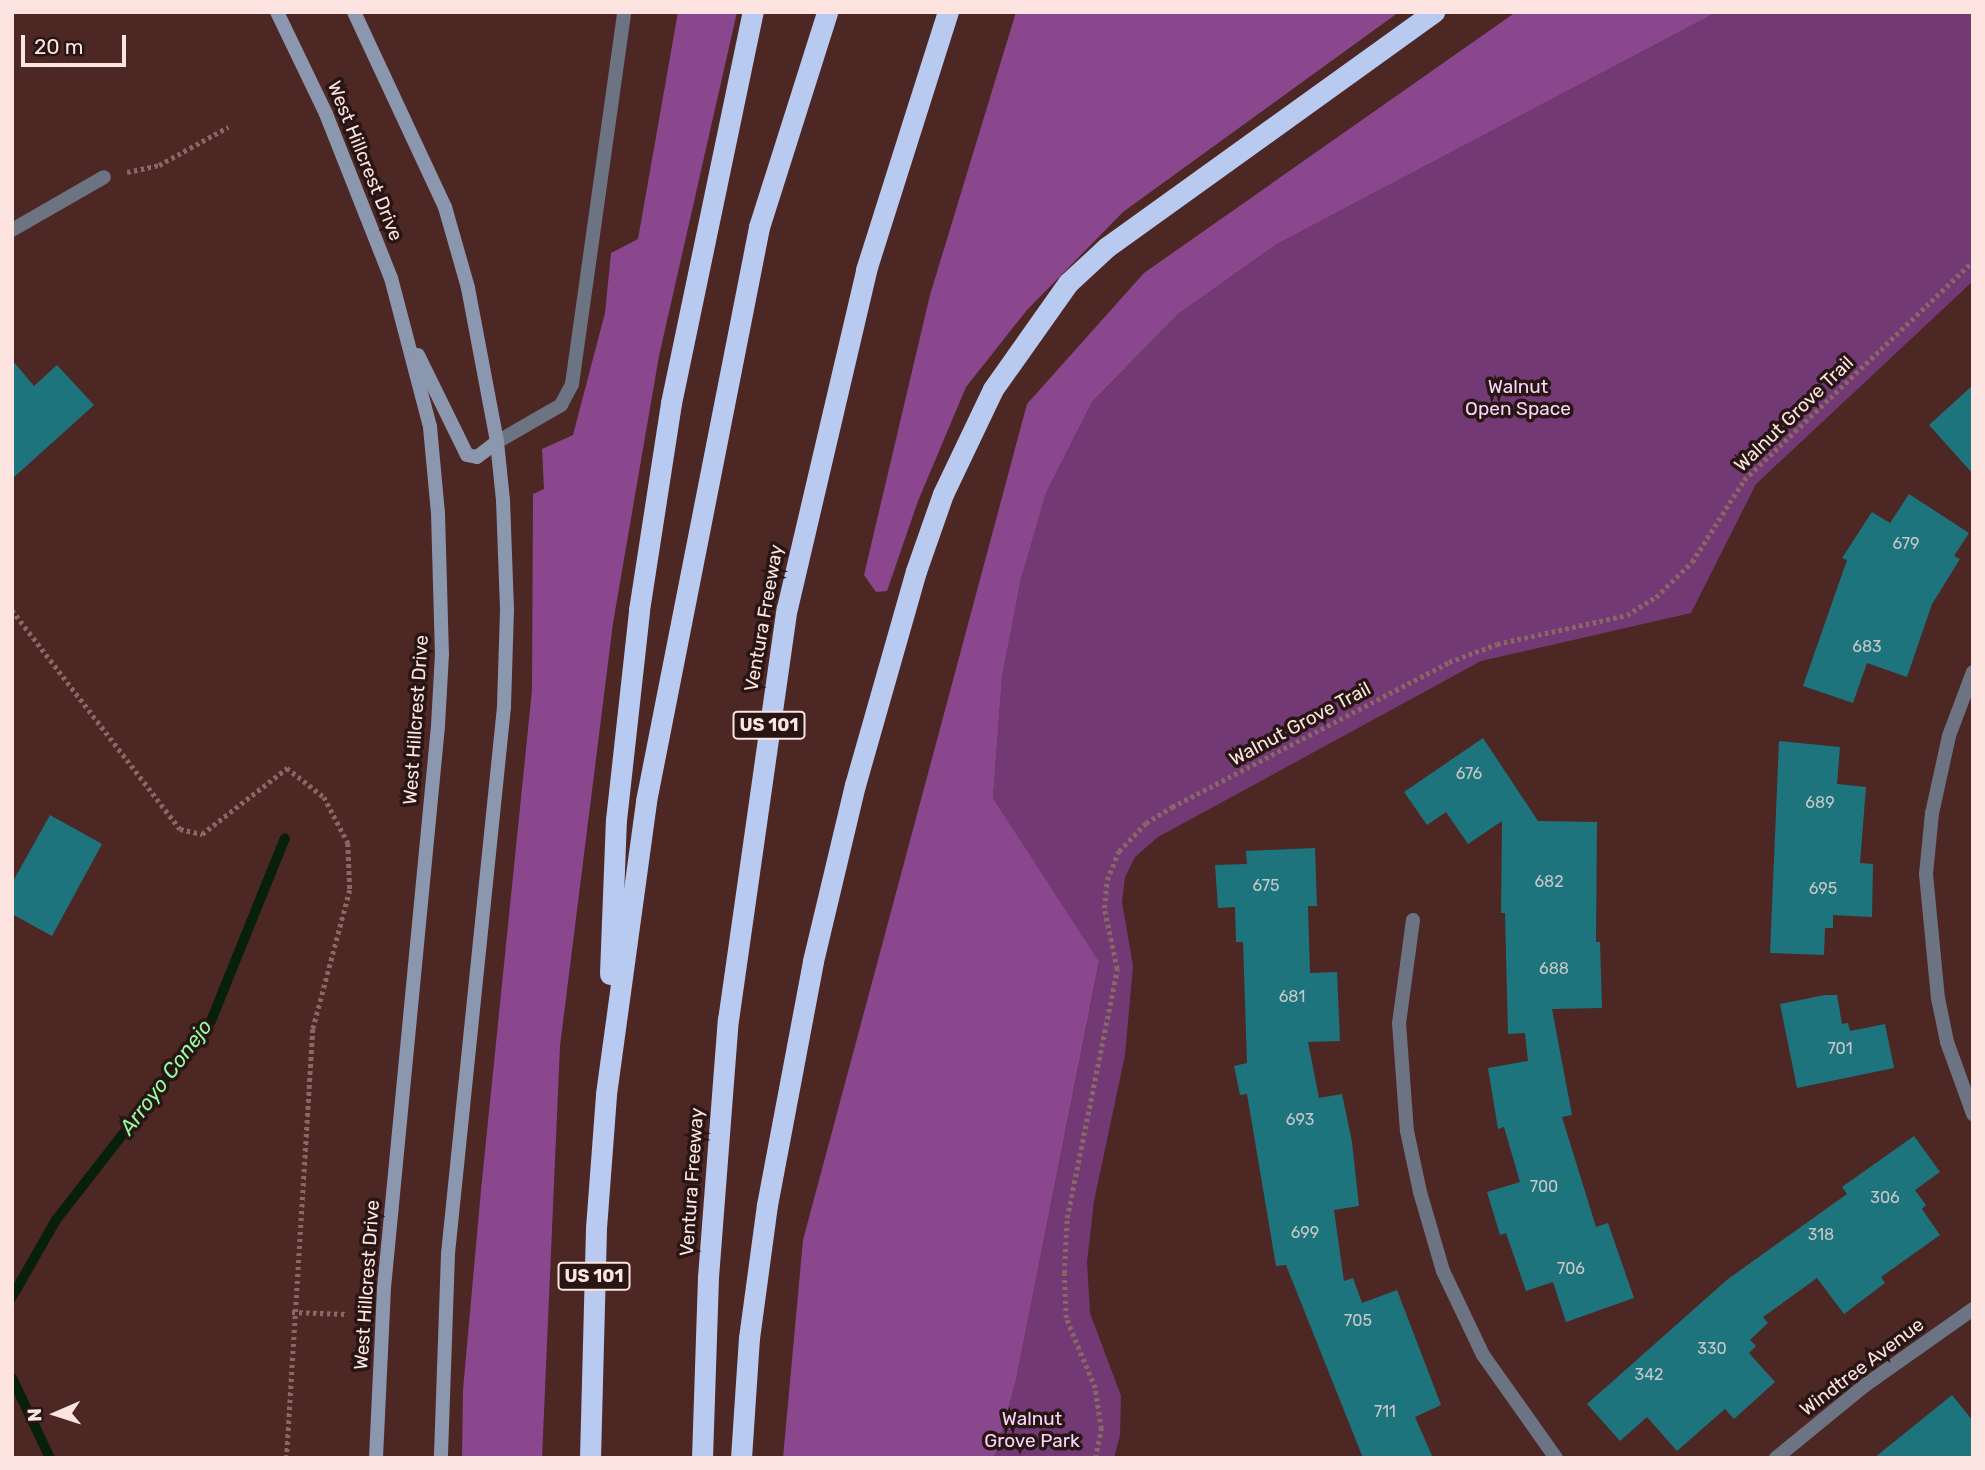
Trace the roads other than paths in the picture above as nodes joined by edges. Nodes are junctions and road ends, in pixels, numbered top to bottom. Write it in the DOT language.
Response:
graph roads {
  1 [pos="277,12"];
  2 [pos="354,12"];
  3 [pos="624,12"];
  4 [pos="753,12"];
  5 [pos="827,12"];
  6 [pos="948,12"];
  7 [pos="1434,12"];
  8 [pos="104,177"];
  9 [pos="12,230"];
  10 [pos="409,338"];
  11 [pos="497,442"];
  12 [pos="1973,672"];
  13 [pos="1413,920"];
  14 [pos="606,1094"];
  15 [pos="1973,1114"];
  16 [pos="1973,1308"];
  17 [pos="376,1458"];
  18 [pos="441,1458"];
  19 [pos="590,1458"];
  20 [pos="702,1458"];
  21 [pos="741,1458"];
  22 [pos="1556,1458"];
  23 [pos="1776,1458"];
  1 -- 10 [label="main road, West Hillcrest Drive"];
  2 -- 11 [label="main road"];
  3 -- 11 [label="street"];
  4 -- 14 [label="highway"];
  5 -- 14 [label="highway, US 101"];
  6 -- 20 [label="highway, Ventura Freeway / US 101"];
  7 -- 21 [label="highway"];
  8 -- 9 [label="street"];
  10 -- 11 [label="main road"];
  10 -- 17 [label="main road, West Hillcrest Drive"];
  11 -- 18 [label="main road"];
  12 -- 15 [label="street"];
  13 -- 22 [label="street"];
  14 -- 19 [label="highway, US 101"];
  16 -- 23 [label="street, Windtree Avenue"];
}
